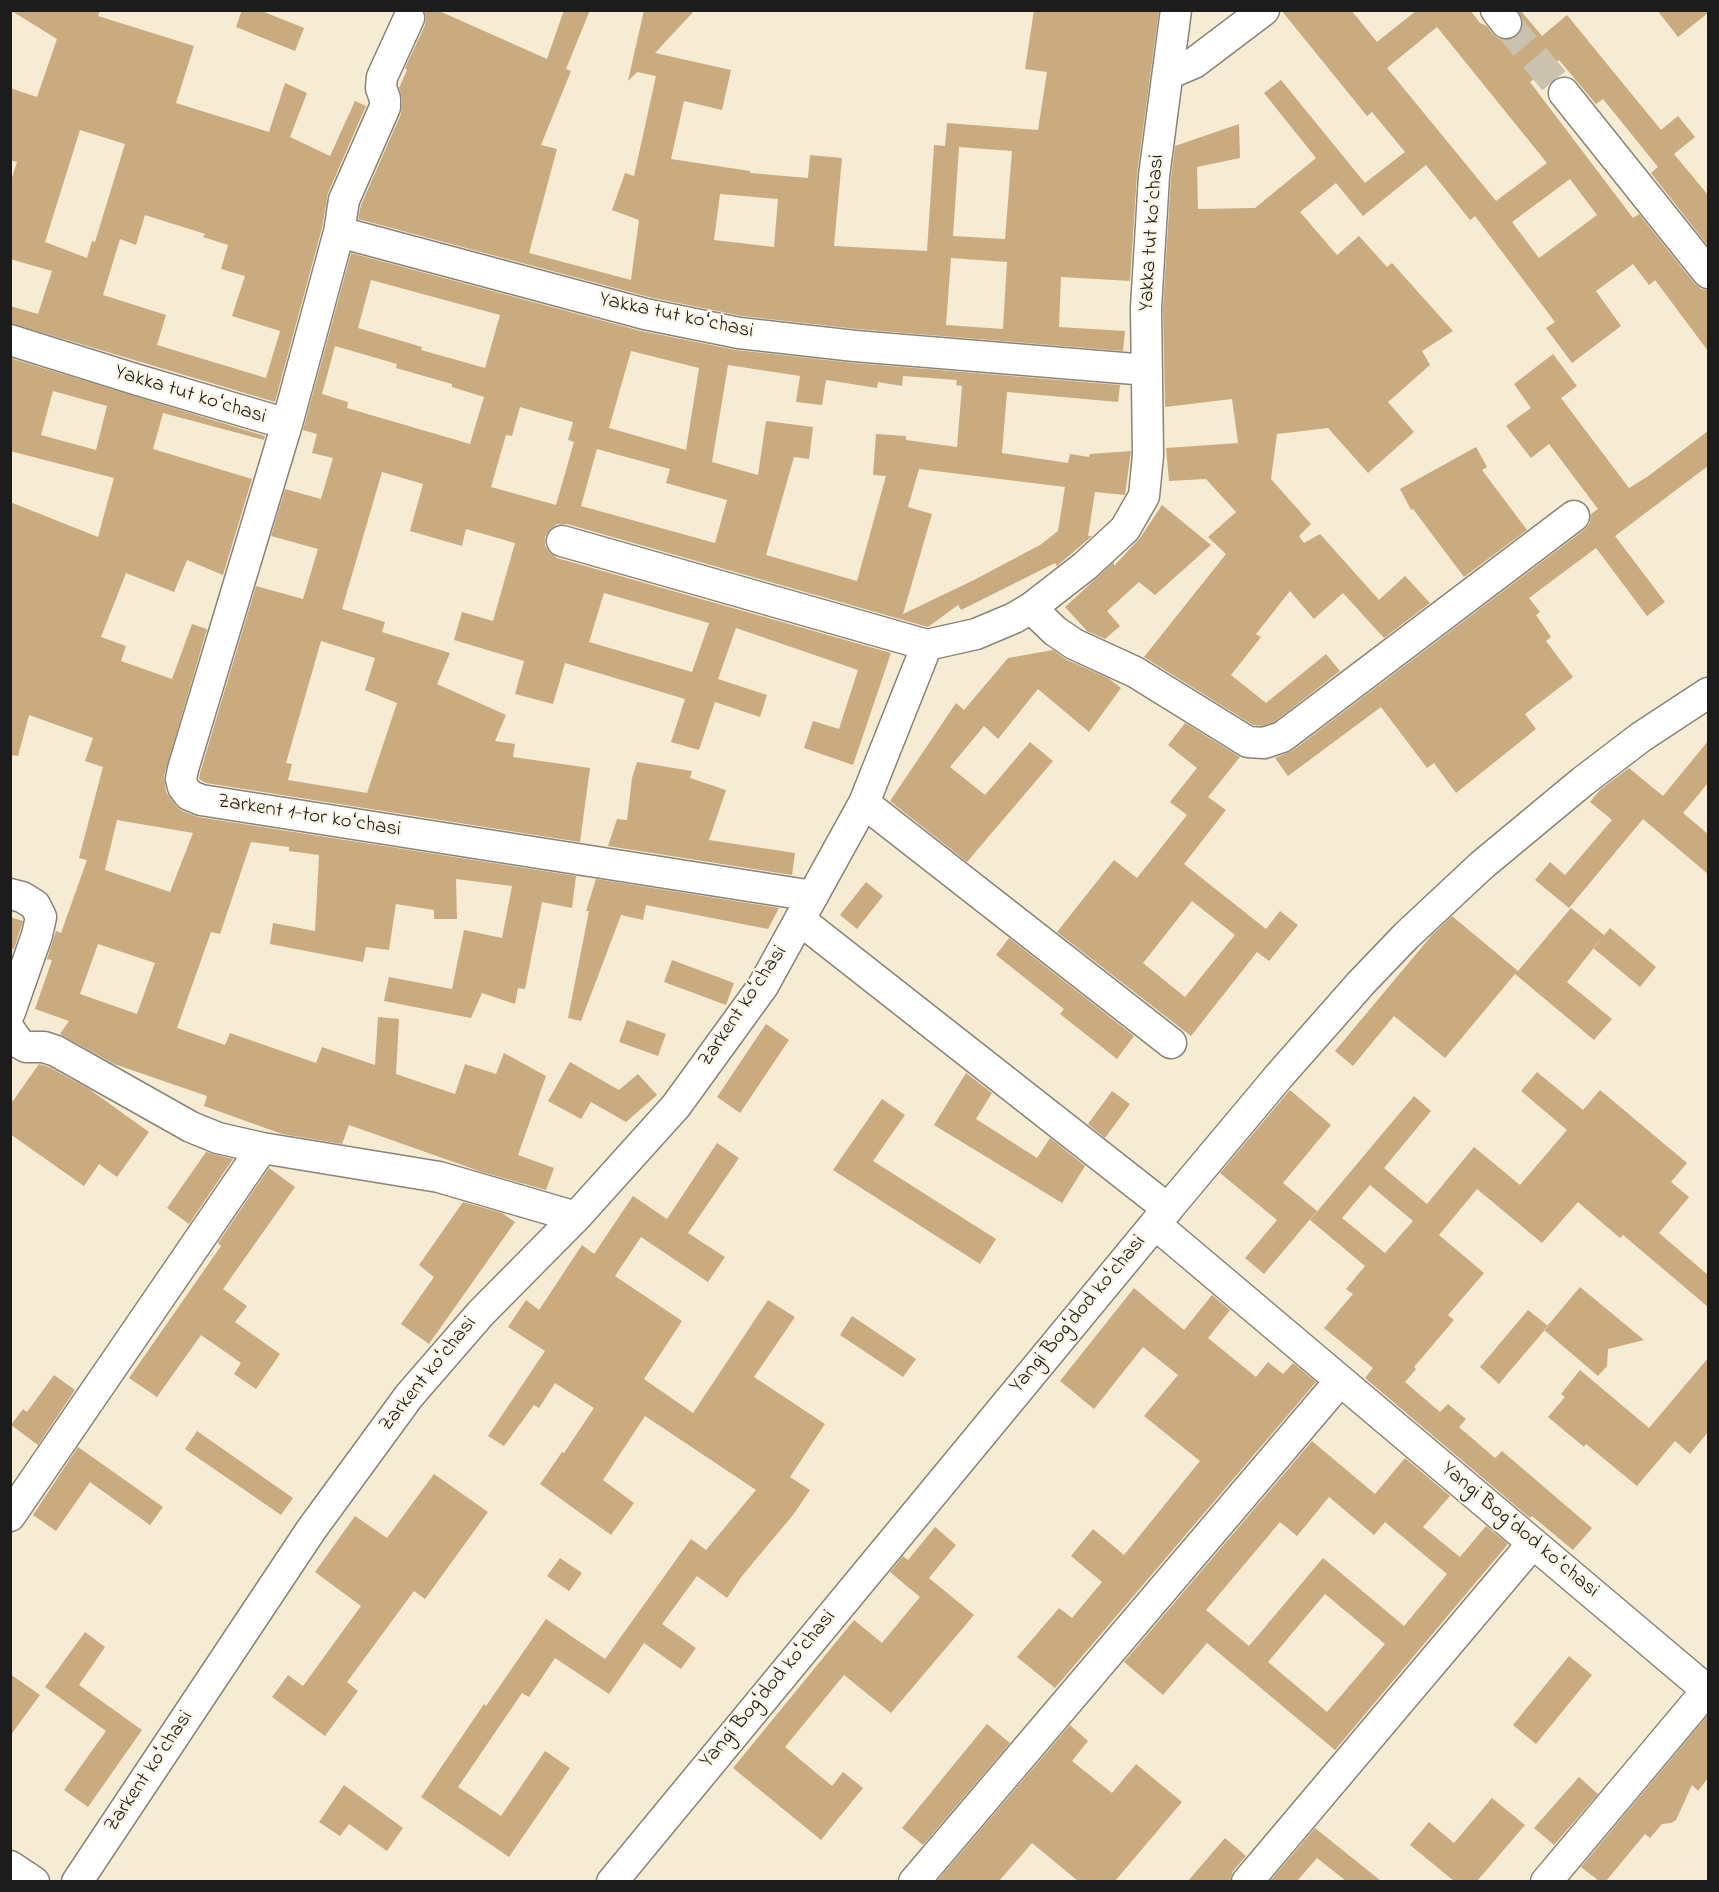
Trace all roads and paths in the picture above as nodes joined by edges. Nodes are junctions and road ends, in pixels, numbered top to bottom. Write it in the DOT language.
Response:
graph roads {
  1 [pos="1176,10"];
  2 [pos="1264,10"];
  3 [pos="409,18"];
  4 [pos="1168,74"];
  5 [pos="1564,93"];
  6 [pos="339,232"];
  7 [pos="1708,273"];
  8 [pos="10,340"];
  9 [pos="1147,370"];
  10 [pos="287,424"];
  11 [pos="1574,516"];
  12 [pos="562,541"];
  13 [pos="1031,608"];
  14 [pos="927,645"];
  15 [pos="1708,693"];
  16 [pos="864,803"];
  17 [pos="10,894"];
  18 [pos="807,908"];
  19 [pos="10,1012"];
  20 [pos="1171,1043"];
  21 [pos="16,1049"];
  22 [pos="262,1148"];
  23 [pos="1161,1216"];
  24 [pos="576,1217"];
  25 [pos="1340,1381"];
  26 [pos="10,1516"];
  27 [pos="1533,1543"];
  28 [pos="1708,1690"];
  29 [pos="10,1866"];
  30 [pos="34,1881"];
  31 [pos="77,1881"];
  32 [pos="612,1881"];
  33 [pos="914,1881"];
  34 [pos="1247,1881"];
  35 [pos="1546,1881"];
  1 -- 4 [label="street, Yakka tut koʻchasi"];
  2 -- 4 [label="street"];
  3 -- 6 [label="street"];
  4 -- 9 [label="street, Yakka tut koʻchasi"];
  5 -- 7 [label="street"];
  6 -- 9 [label="street, Yakka tut koʻchasi"];
  6 -- 10 [label="street, Yakka tut koʻchasi"];
  8 -- 10 [label="street, Yakka tut koʻchasi"];
  9 -- 13 [label="street"];
  10 -- 18 [label="street, Zarkent 1-tor koʻchasi"];
  11 -- 13 [label="street"];
  12 -- 14 [label="street"];
  13 -- 14 [label="street"];
  14 -- 16 [label="street, Zarkent koʻchasi"];
  15 -- 23 [label="street"];
  16 -- 18 [label="street, Zarkent koʻchasi"];
  16 -- 20 [label="street"];
  17 -- 19 [label="street"];
  18 -- 23 [label="street"];
  18 -- 24 [label="street, Zarkent koʻchasi"];
  21 -- 22 [label="street"];
  22 -- 24 [label="street"];
  22 -- 26 [label="street"];
  23 -- 25 [label="street, Yangi Bogʻdod koʻchasi"];
  23 -- 32 [label="street, Yangi Bogʻdod koʻchasi"];
  24 -- 31 [label="street, Zarkent koʻchasi"];
  25 -- 27 [label="street, Yangi Bogʻdod koʻchasi"];
  25 -- 33 [label="street"];
  27 -- 28 [label="street, Yangi Bogʻdod koʻchasi"];
  27 -- 34 [label="street"];
  28 -- 35 [label="street"];
  29 -- 30 [label="street"];
}
